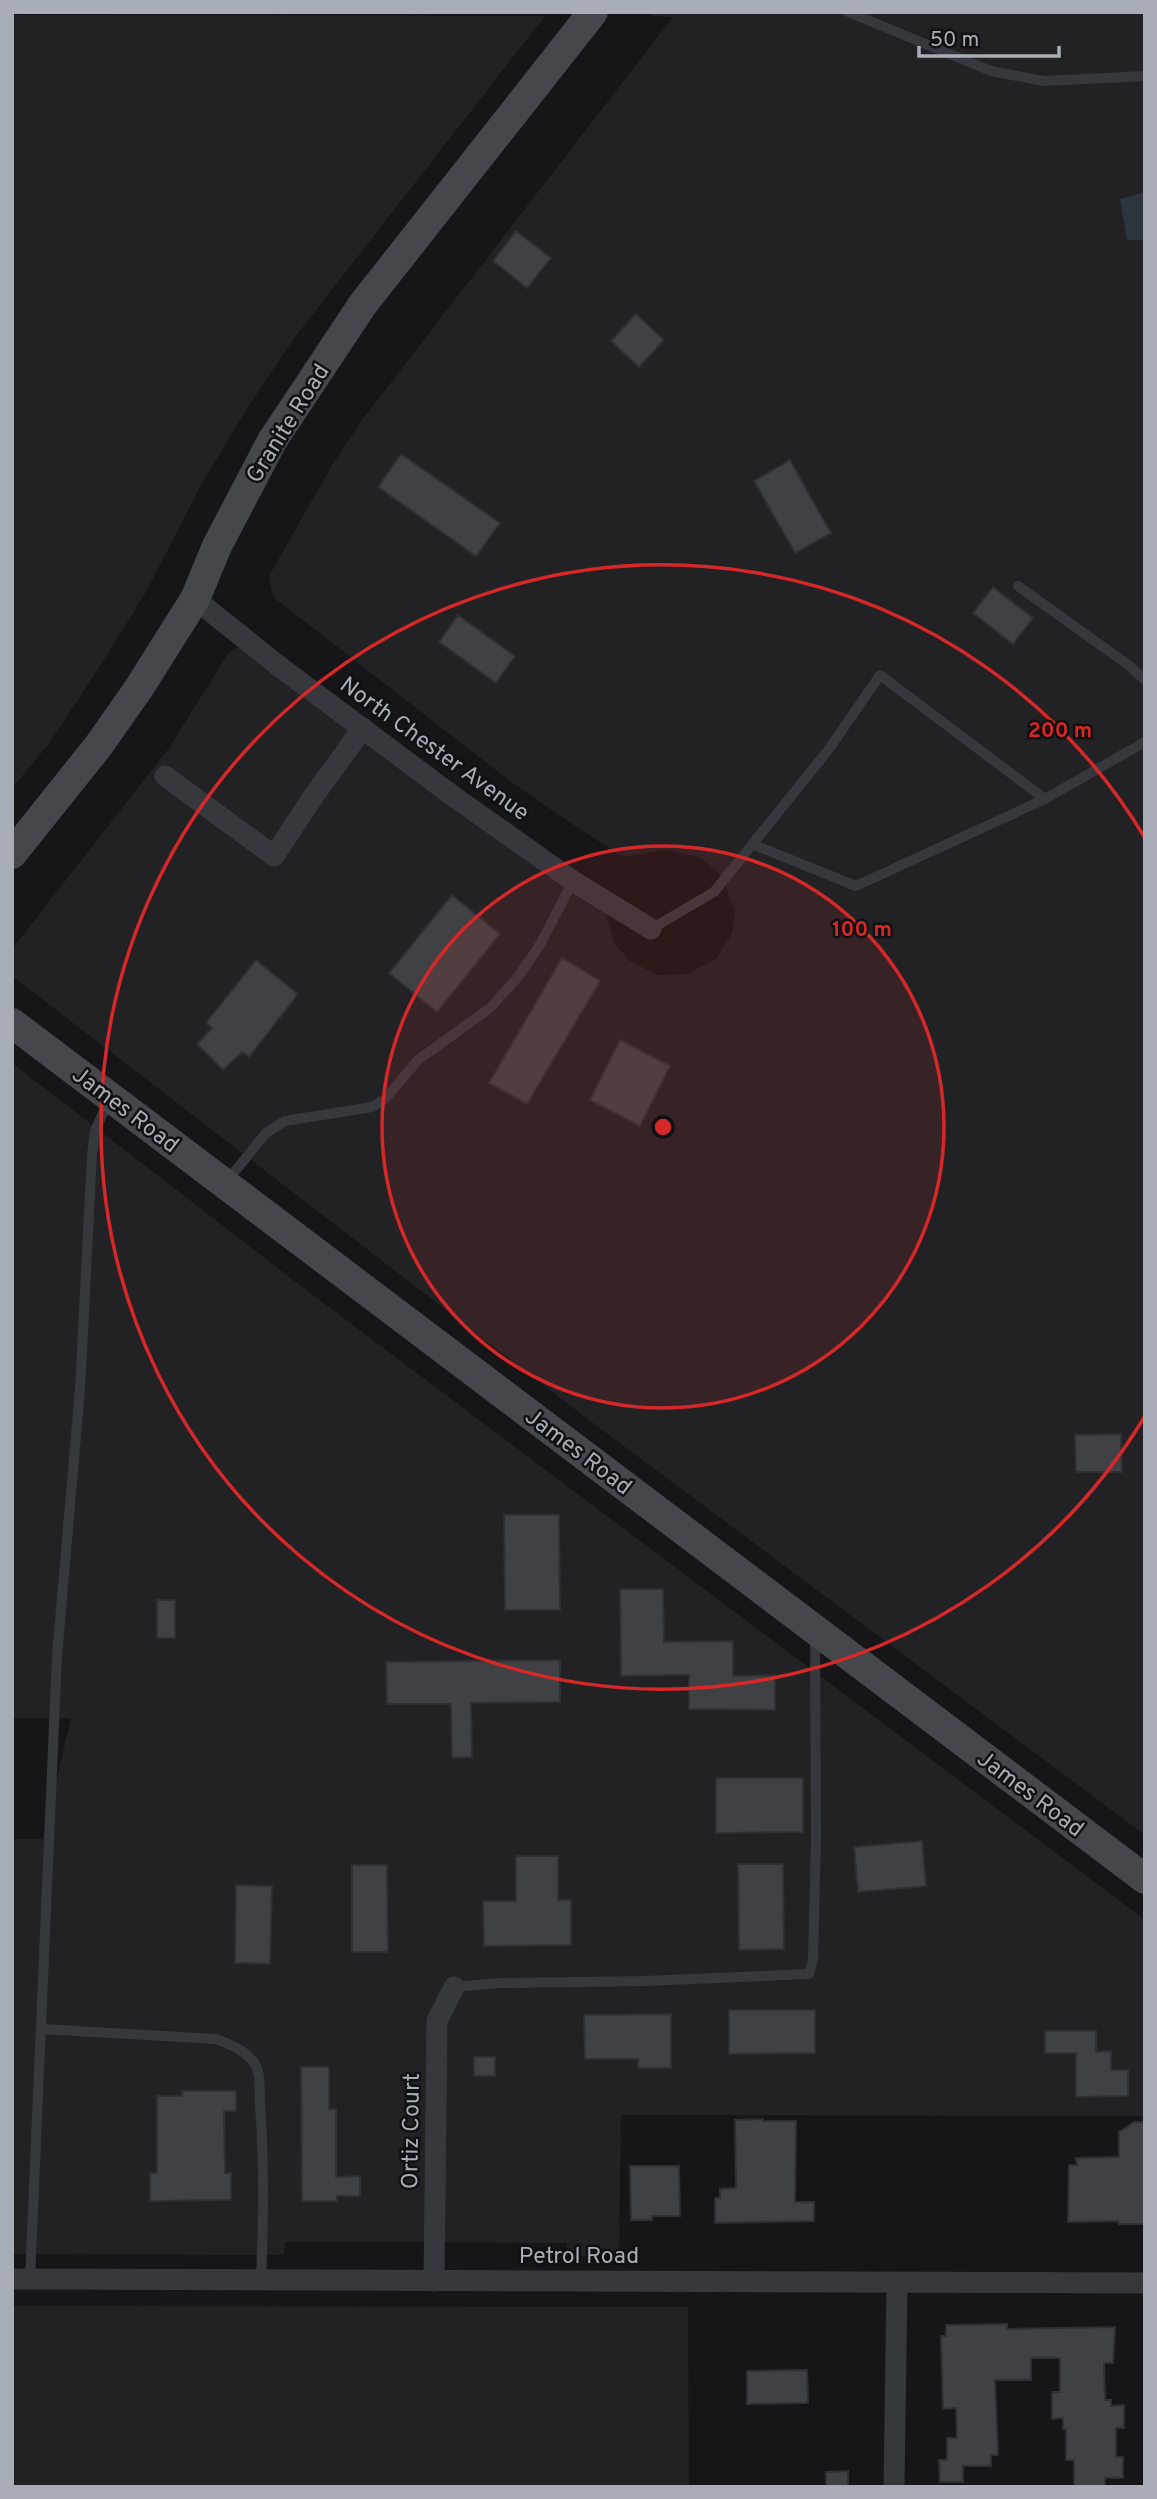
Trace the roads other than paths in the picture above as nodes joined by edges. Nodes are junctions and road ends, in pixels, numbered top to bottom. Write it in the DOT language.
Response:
graph roads {
  1 [pos="593,12"];
  2 [pos="848,12"];
  3 [pos="1145,76"];
  4 [pos="1018,586"];
  5 [pos="195,599"];
  6 [pos="1145,680"];
  7 [pos="363,728"];
  8 [pos="1145,742"];
  9 [pos="165,776"];
  10 [pos="1045,799"];
  11 [pos="752,844"];
  12 [pos="12,854"];
  13 [pos="573,881"];
  14 [pos="651,929"];
  15 [pos="12,1023"];
  16 [pos="110,1097"];
  17 [pos="225,1184"];
  18 [pos="814,1629"];
  19 [pos="1145,1879"];
  20 [pos="454,1987"];
  21 [pos="41,2029"];
  22 [pos="21,2279"];
  23 [pos="261,2280"];
  24 [pos="434,2281"];
  25 [pos="897,2282"];
  26 [pos="1145,2283"];
  27 [pos="894,2487"];
  1 -- 5 [label="main road, Granite Road"];
  2 -- 3 [label="lane"];
  4 -- 6 [label="lane"];
  5 -- 7 [label="street, North Chester Avenue"];
  5 -- 12 [label="main road, Granite Road"];
  7 -- 9 [label="street"];
  7 -- 13 [label="street, North Chester Avenue"];
  8 -- 10 [label="lane"];
  10 -- 11 [label="lane"];
  10 -- 11 [label="lane"];
  11 -- 14 [label="lane"];
  13 -- 14 [label="street, North Chester Avenue"];
  13 -- 17 [label="lane"];
  15 -- 16 [label="main road, James Road"];
  16 -- 17 [label="main road, James Road"];
  16 -- 21 [label="lane"];
  17 -- 18 [label="main road, James Road"];
  18 -- 19 [label="main road, James Road"];
  18 -- 20 [label="lane"];
  20 -- 24 [label="street, Ortiz Court"];
  21 -- 22 [label="lane"];
  21 -- 23 [label="lane"];
  22 -- 23 [label="street, Petrol Road"];
  23 -- 24 [label="street, Petrol Road"];
  24 -- 25 [label="street, Petrol Road"];
  25 -- 26 [label="street, Petrol Road"];
  25 -- 27 [label="street"];
}
